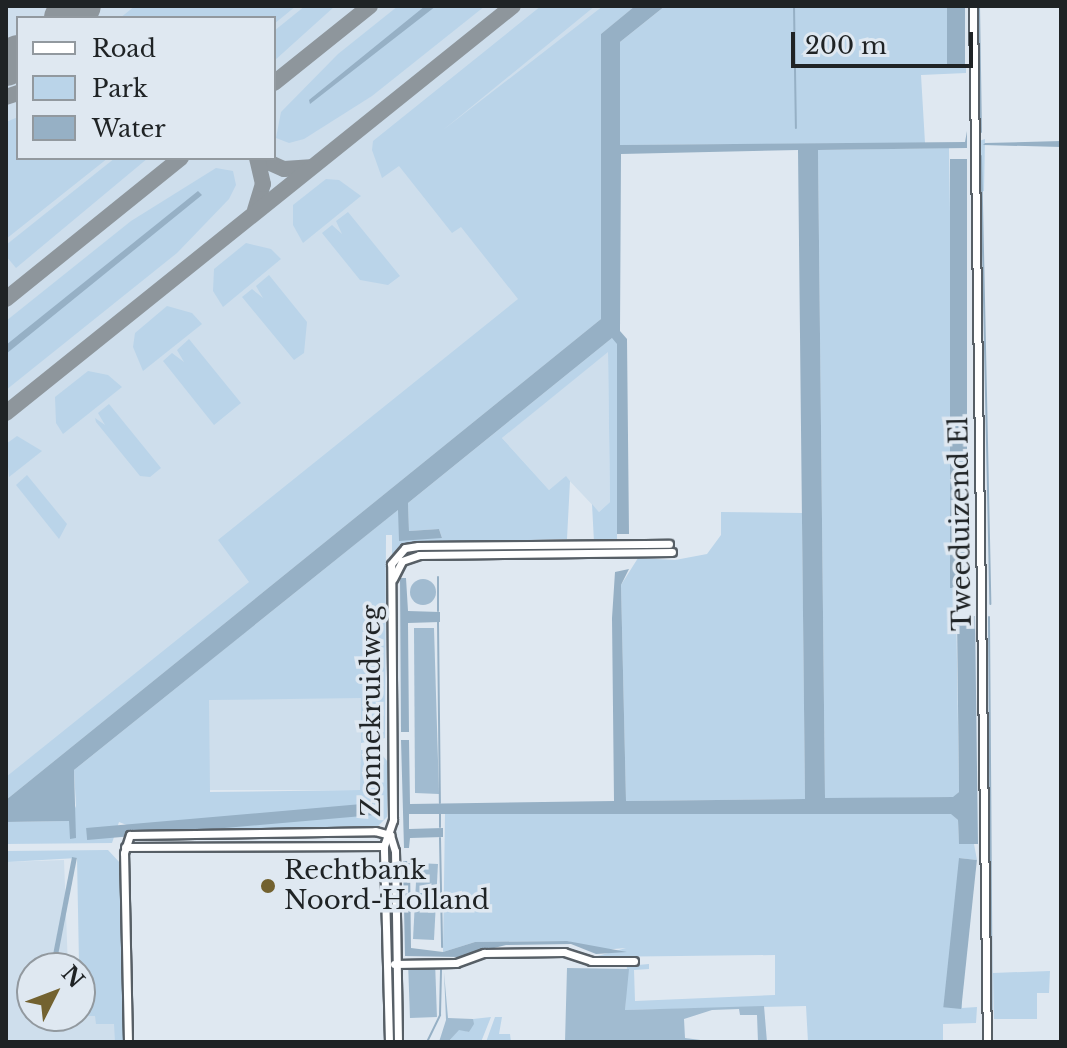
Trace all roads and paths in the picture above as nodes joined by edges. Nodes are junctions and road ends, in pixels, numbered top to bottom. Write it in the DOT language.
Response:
graph roads {
  1 [pos="973,6"];
  2 [pos="671,548"];
  3 [pos="390,835"];
  4 [pos="384,846"];
  5 [pos="125,847"];
  6 [pos="634,961"];
  7 [pos="393,964"];
  8 [pos="128,1042"];
  9 [pos="389,1042"];
  10 [pos="398,1042"];
  11 [pos="987,1042"];
  1 -- 11 [label="street, Tweeduizend El"];
  2 -- 3 [label="street, Zonnekruidweg"];
  3 -- 4 [label="street, Zonnekruidweg"];
  3 -- 5 [label="street"];
  3 -- 7 [label="street, Zonnekruidweg"];
  4 -- 5 [label="street"];
  4 -- 7 [label="street, Zonnekruidweg"];
  5 -- 8 [label="street"];
  6 -- 7 [label="street"];
  7 -- 9 [label="street, Zonnekruidweg"];
  7 -- 10 [label="street, Zonnekruidweg"];
}
